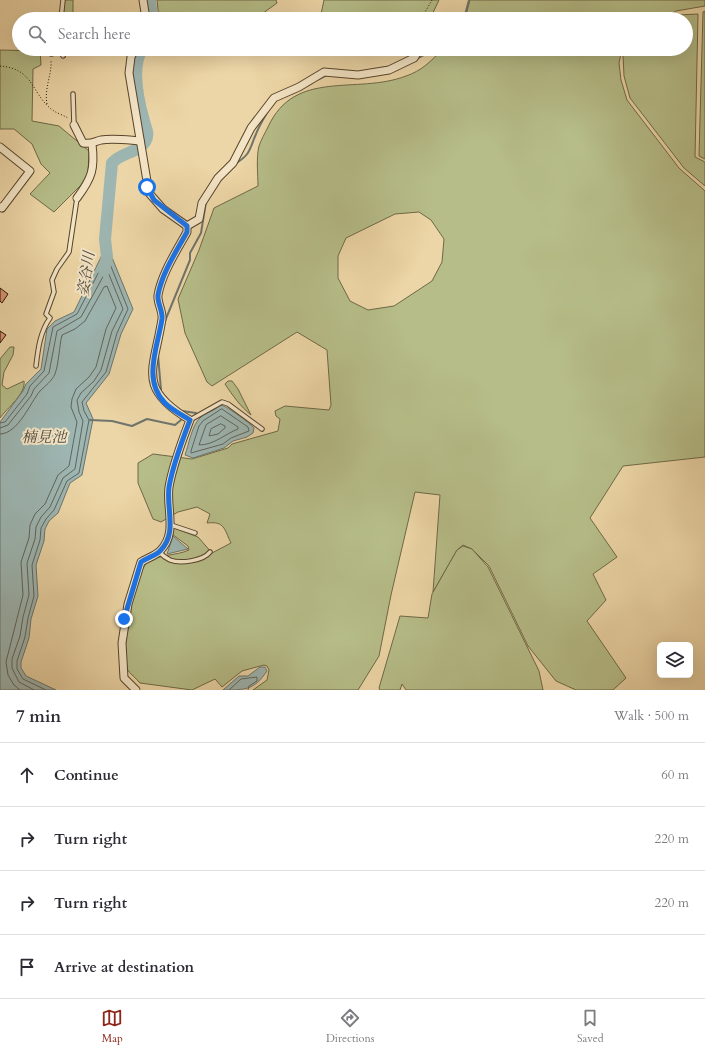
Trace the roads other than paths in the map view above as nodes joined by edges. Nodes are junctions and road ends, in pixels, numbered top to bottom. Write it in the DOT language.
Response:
graph roads {
  1 [pos="63,0"];
  2 [pos="143,0"];
  3 [pos="62,12"];
  4 [pos="145,12"];
  5 [pos="132,56"];
  6 [pos="415,56"];
  7 [pos="73,94"];
  8 [pos="74,126"];
  9 [pos="140,142"];
  10 [pos="92,144"];
  11 [pos="0,147"];
  12 [pos="77,198"];
  13 [pos="0,207"];
  14 [pos="187,226"];
  15 [pos="36,366"];
  16 [pos="190,420"];
  17 [pos="262,429"];
  18 [pos="171,526"];
  19 [pos="195,533"];
  20 [pos="159,552"];
  21 [pos="210,552"];
  22 [pos="136,690"];
  1 -- 3 [label="lane"];
  2 -- 4 [label="street"];
  5 -- 9 [label="street"];
  6 -- 14 [label="street"];
  7 -- 8 [label="lane"];
  8 -- 10 [label="street"];
  9 -- 10 [label="street"];
  9 -- 14 [label="street"];
  10 -- 12 [label="street"];
  11 -- 13 [label="street"];
  12 -- 15 [label="lane"];
  14 -- 16 [label="street"];
  16 -- 17 [label="lane"];
  16 -- 18 [label="street"];
  18 -- 19 [label="lane"];
  18 -- 20 [label="street"];
  20 -- 21 [label="lane"];
  20 -- 22 [label="street"];
}
